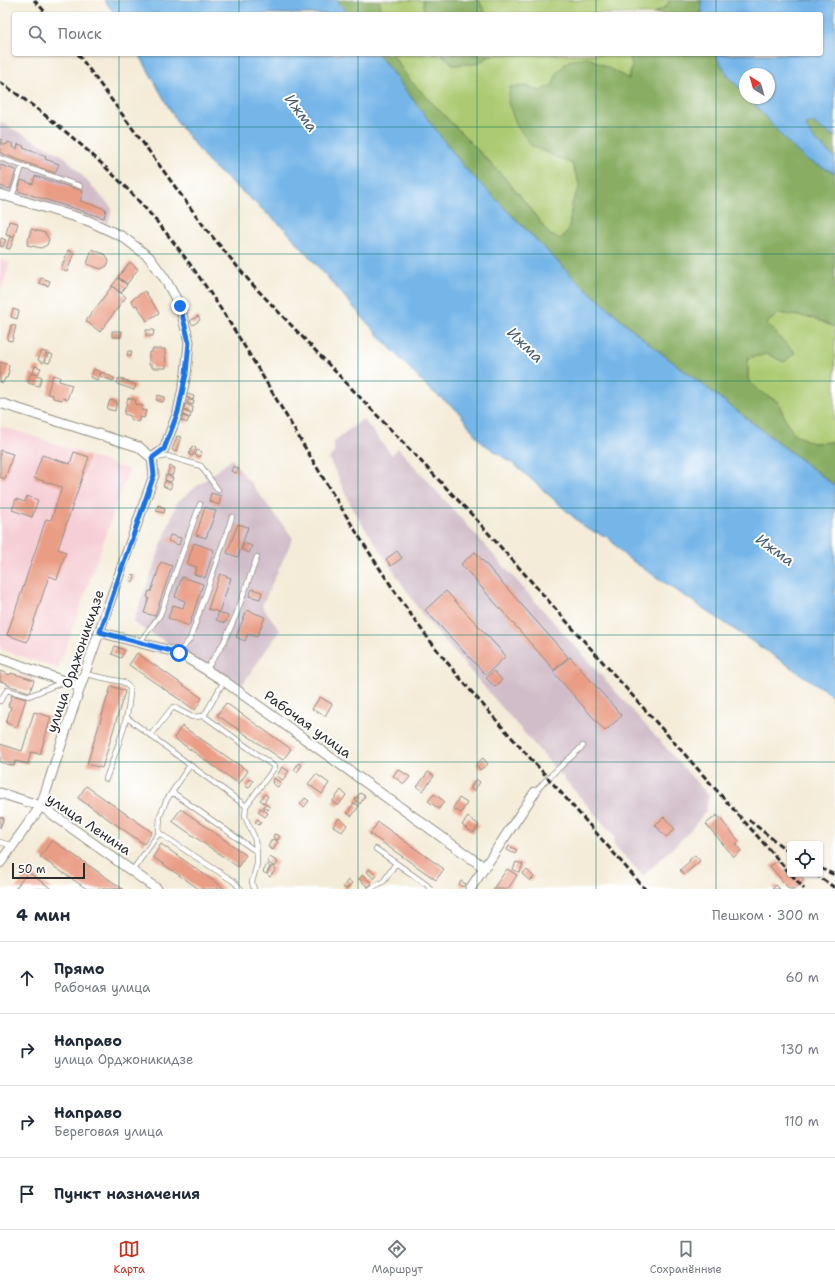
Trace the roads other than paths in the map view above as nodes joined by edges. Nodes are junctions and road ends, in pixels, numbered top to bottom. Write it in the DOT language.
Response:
graph roads {
  1 [pos="0,158"];
  2 [pos="22,166"];
  3 [pos="80,186"];
  4 [pos="0,194"];
  5 [pos="12,197"];
  6 [pos="0,403"];
  7 [pos="152,458"];
  8 [pos="218,490"];
  9 [pos="200,504"];
  10 [pos="232,517"];
  11 [pos="257,557"];
  12 [pos="100,632"];
  13 [pos="139,642"];
  14 [pos="179,653"];
  15 [pos="0,658"];
  16 [pos="206,670"];
  17 [pos="85,674"];
  18 [pos="64,681"];
  19 [pos="224,681"];
  20 [pos="80,687"];
  21 [pos="0,701"];
  22 [pos="204,716"];
  23 [pos="126,717"];
  24 [pos="151,735"];
  25 [pos="583,746"];
  26 [pos="190,765"];
  27 [pos="106,779"];
  28 [pos="172,792"];
  29 [pos="535,792"];
  30 [pos="0,793"];
  31 [pos="41,806"];
  32 [pos="246,806"];
  33 [pos="159,833"];
  34 [pos="0,842"];
  35 [pos="12,846"];
  36 [pos="376,848"];
  37 [pos="257,852"];
  38 [pos="0,863"];
  39 [pos="396,863"];
  40 [pos="485,868"];
  41 [pos="132,871"];
  42 [pos="157,889"];
  43 [pos="241,889"];
  44 [pos="254,889"];
  45 [pos="370,889"];
  46 [pos="430,889"];
  47 [pos="470,889"];
  1 -- 2 [label="lane"];
  2 -- 3 [label="lane"];
  2 -- 5 [label="lane"];
  4 -- 5 [label="street"];
  5 -- 7 [label="street"];
  6 -- 7 [label="street"];
  7 -- 8 [label="lane"];
  7 -- 12 [label="street, улица Орджоникидзе"];
  9 -- 13 [label="lane"];
  10 -- 14 [label="lane"];
  11 -- 16 [label="lane"];
  12 -- 13 [label="street, Рабочая улица"];
  12 -- 17 [label="street, улица Орджоникидзе"];
  13 -- 14 [label="street, Рабочая улица"];
  14 -- 16 [label="street, Рабочая улица"];
  15 -- 18 [label="street"];
  16 -- 19 [label="street, Рабочая улица"];
  17 -- 20 [label="street, улица Орджоникидзе"];
  17 -- 23 [label="lane"];
  18 -- 20 [label="street"];
  18 -- 21 [label="lane"];
  19 -- 22 [label="lane"];
  19 -- 40 [label="street, Рабочая улица"];
  20 -- 31 [label="street, улица Орджоникидзе"];
  22 -- 24 [label="lane"];
  22 -- 32 [label="lane"];
  23 -- 24 [label="lane"];
  23 -- 27 [label="lane"];
  24 -- 26 [label="lane"];
  25 -- 29 [label="lane"];
  26 -- 28 [label="lane"];
  26 -- 32 [label="lane"];
  28 -- 33 [label="lane"];
  28 -- 37 [label="lane"];
  29 -- 40 [label="street"];
  30 -- 31 [label="street, улица Ленина"];
  31 -- 35 [label="street, улица Орджоникидзе"];
  31 -- 41 [label="street, улица Ленина"];
  32 -- 37 [label="lane"];
  33 -- 41 [label="lane"];
  33 -- 43 [label="lane"];
  34 -- 35 [label="lane"];
  35 -- 38 [label="street, улица Орджоникидзе"];
  36 -- 39 [label="lane"];
  37 -- 44 [label="lane"];
  39 -- 45 [label="lane"];
  39 -- 46 [label="lane"];
  40 -- 47 [label="street"];
  41 -- 42 [label="street, улица Ленина"];
}
